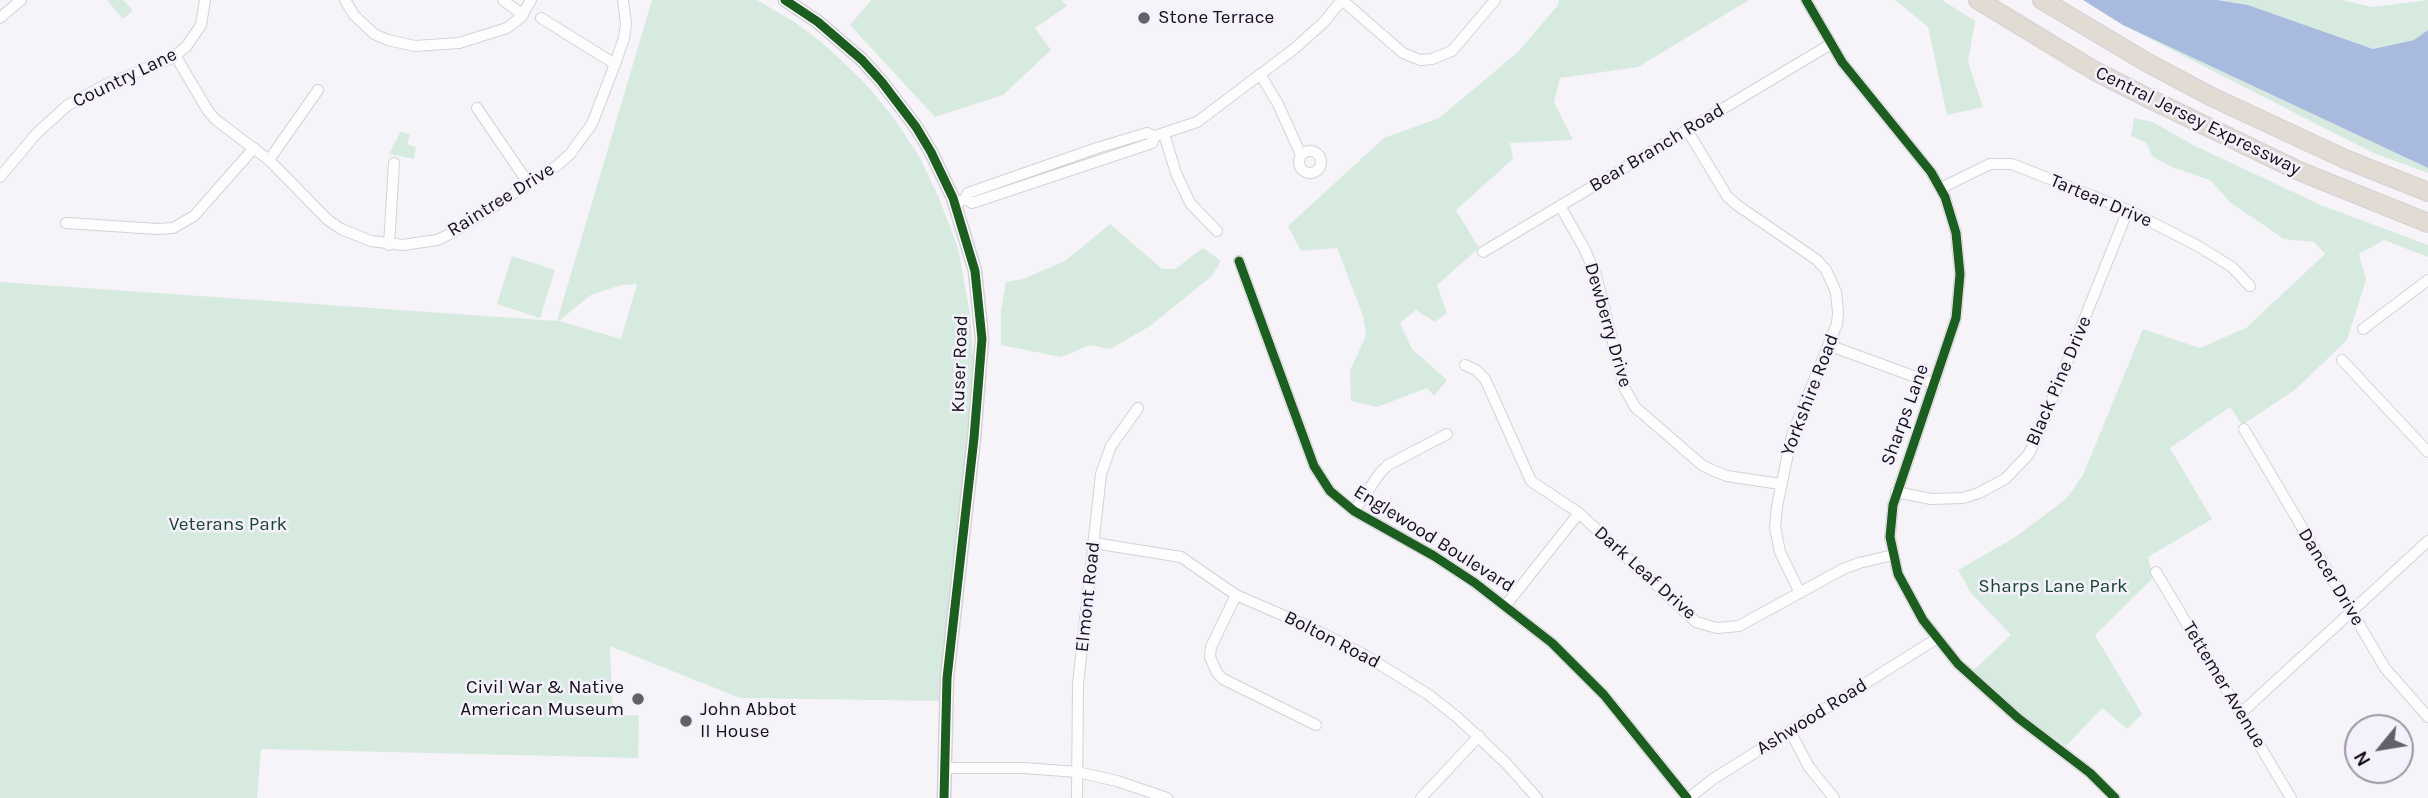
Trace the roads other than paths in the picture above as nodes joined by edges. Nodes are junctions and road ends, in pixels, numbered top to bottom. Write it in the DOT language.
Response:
graph roads {
  1 [pos="21,0"];
  2 [pos="205,0"];
  3 [pos="345,0"];
  4 [pos="503,0"];
  5 [pos="531,0"];
  6 [pos="623,0"];
  7 [pos="785,0"];
  8 [pos="1342,0"];
  9 [pos="1495,0"];
  10 [pos="1806,0"];
  11 [pos="1978,0"];
  12 [pos="2042,0"];
  13 [pos="523,15"];
  14 [pos="0,18"];
  15 [pos="541,18"];
  16 [pos="1831,44"];
  17 [pos="175,55"];
  18 [pos="615,64"];
  19 [pos="1259,74"];
  20 [pos="318,90"];
  21 [pos="477,108"];
  22 [pos="1687,130"];
  23 [pos="1160,135"];
  24 [pos="254,148"];
  25 [pos="1301,155"];
  26 [pos="269,160"];
  27 [pos="394,163"];
  28 [pos="0,177"];
  29 [pos="529,184"];
  30 [pos="1941,188"];
  31 [pos="2428,192"];
  32 [pos="960,201"];
  33 [pos="1560,206"];
  34 [pos="2129,210"];
  35 [pos="66,223"];
  36 [pos="2428,223"];
  37 [pos="1217,232"];
  38 [pos="389,245"];
  39 [pos="1483,252"];
  40 [pos="1239,261"];
  41 [pos="2428,281"];
  42 [pos="2250,286"];
  43 [pos="2363,328"];
  44 [pos="1828,345"];
  45 [pos="2342,360"];
  46 [pos="1465,365"];
  47 [pos="1935,384"];
  48 [pos="1138,408"];
  49 [pos="2244,429"];
  50 [pos="1447,434"];
  51 [pos="2428,452"];
  52 [pos="1780,484"];
  53 [pos="1896,492"];
  54 [pos="1354,511"];
  55 [pos="1579,513"];
  56 [pos="2428,541"];
  57 [pos="1094,542"];
  58 [pos="1893,555"];
  59 [pos="2156,572"];
  60 [pos="1800,593"];
  61 [pos="1236,595"];
  62 [pos="1506,605"];
  63 [pos="2352,611"];
  64 [pos="1936,639"];
  65 [pos="2240,713"];
  66 [pos="2428,718"];
  67 [pos="1316,725"];
  68 [pos="1790,731"];
  69 [pos="1479,736"];
  70 [pos="945,768"];
  71 [pos="1077,772"];
  72 [pos="944,798"];
  73 [pos="1077,798"];
  74 [pos="1167,798"];
  75 [pos="1421,798"];
  76 [pos="1537,798"];
  77 [pos="1688,798"];
  78 [pos="1834,798"];
  79 [pos="2115,798"];
  80 [pos="2291,798"];
  1 -- 14 [label="street"];
  2 -- 17 [label="street, Country Lane"];
  3 -- 13 [label="street"];
  4 -- 13 [label="street"];
  5 -- 13 [label="street"];
  6 -- 18 [label="street, Raintree Drive"];
  7 -- 32 [label="street, Kuser Road"];
  8 -- 9 [label="street"];
  8 -- 19 [label="street"];
  10 -- 16 [label="street, Sharps Lane"];
  11 -- 36 [label="highway, Central Jersey Expressway"];
  12 -- 31 [label="highway, Central Jersey Expressway"];
  15 -- 18 [label="street"];
  16 -- 22 [label="street, Bear Branch Road"];
  16 -- 30 [label="street, Sharps Lane"];
  17 -- 24 [label="street, Raintree Drive"];
  17 -- 28 [label="street, Country Lane"];
  18 -- 29 [label="street, Raintree Drive"];
  19 -- 23 [label="street"];
  19 -- 25 [label="street"];
  20 -- 26 [label="street"];
  21 -- 29 [label="street"];
  22 -- 33 [label="street, Bear Branch Road"];
  22 -- 44 [label="street, Yorkshire Road"];
  23 -- 32 [label="street"];
  23 -- 37 [label="street"];
  24 -- 26 [label="street, Raintree Drive"];
  24 -- 35 [label="street"];
  26 -- 38 [label="street, Raintree Drive"];
  27 -- 38 [label="street"];
  29 -- 38 [label="street, Raintree Drive"];
  30 -- 34 [label="street, Tartear Drive"];
  30 -- 47 [label="street, Sharps Lane"];
  32 -- 70 [label="street, Kuser Road"];
  33 -- 39 [label="street, Bear Branch Road"];
  33 -- 52 [label="street, Dewberry Drive"];
  34 -- 42 [label="street, Tartear Drive"];
  34 -- 53 [label="street, Black Pine Drive"];
  40 -- 54 [label="street, Englewood Boulevard"];
  41 -- 43 [label="street"];
  44 -- 47 [label="street"];
  44 -- 52 [label="street, Yorkshire Road"];
  45 -- 51 [label="street"];
  46 -- 55 [label="street, Dark Leaf Drive"];
  47 -- 53 [label="street, Sharps Lane"];
  48 -- 57 [label="street, Elmont Road"];
  49 -- 63 [label="street, Dancer Drive"];
  50 -- 54 [label="street"];
  52 -- 60 [label="street, Yorkshire Road"];
  53 -- 58 [label="street, Sharps Lane"];
  54 -- 62 [label="street, Englewood Boulevard"];
  55 -- 60 [label="street, Dark Leaf Drive"];
  55 -- 62 [label="street"];
  56 -- 63 [label="street"];
  57 -- 61 [label="street, Bolton Road"];
  57 -- 71 [label="street, Elmont Road"];
  58 -- 60 [label="street, Dark Leaf Drive"];
  58 -- 64 [label="street, Sharps Lane"];
  59 -- 65 [label="street, Tettemer Avenue"];
  61 -- 67 [label="street"];
  61 -- 69 [label="street, Bolton Road"];
  62 -- 77 [label="street, Englewood Boulevard"];
  63 -- 65 [label="street"];
  63 -- 66 [label="street, Dancer Drive"];
  64 -- 68 [label="street, Ashwood Road"];
  64 -- 79 [label="street, Sharps Lane"];
  65 -- 80 [label="street, Tettemer Avenue"];
  68 -- 77 [label="street, Ashwood Road"];
  68 -- 78 [label="street"];
  69 -- 75 [label="street"];
  69 -- 76 [label="street, Bolton Road"];
  70 -- 71 [label="street"];
  70 -- 72 [label="street, Kuser Road"];
  71 -- 73 [label="street, Elmont Road"];
  71 -- 74 [label="street"];
}
